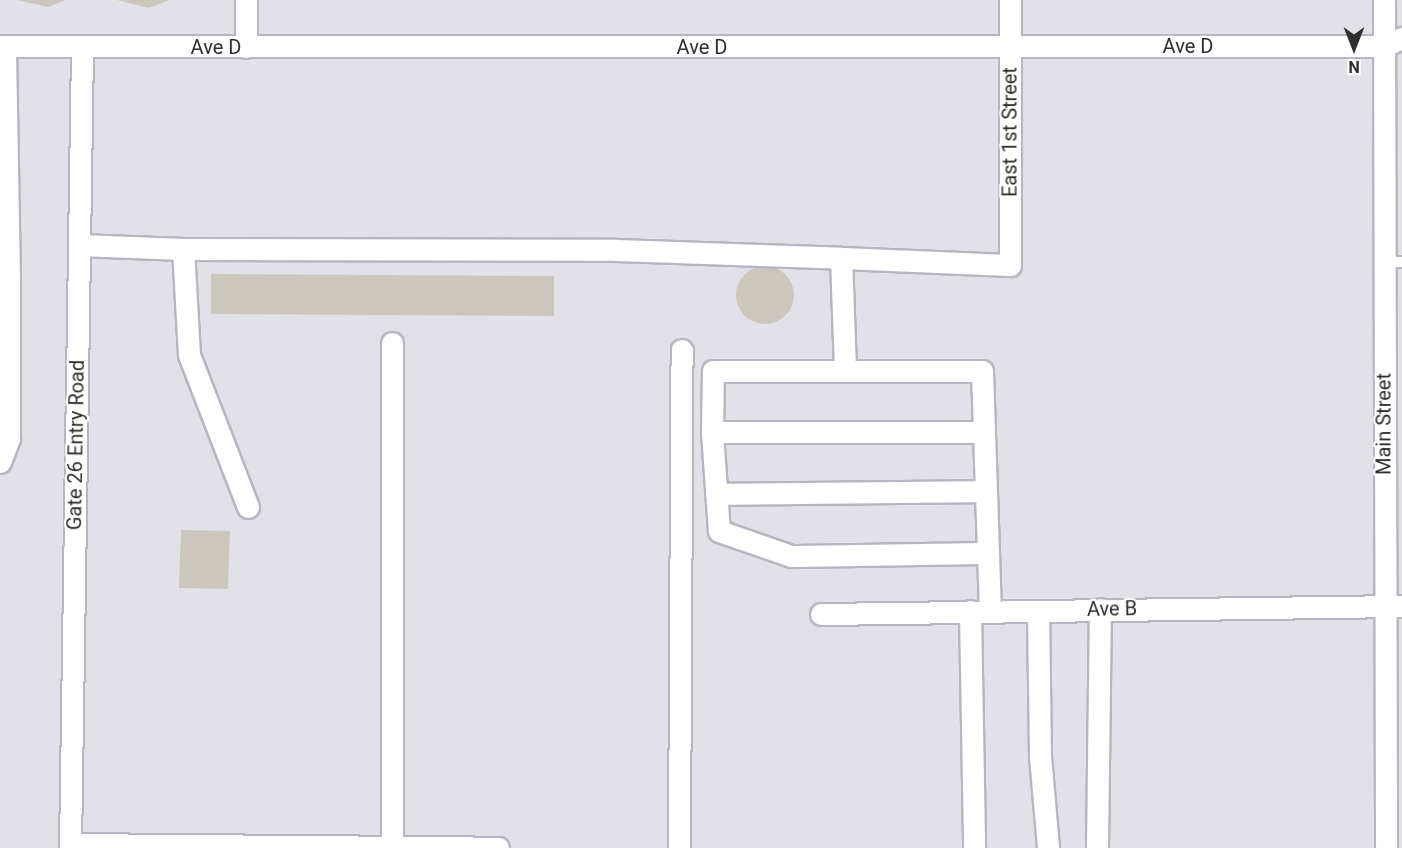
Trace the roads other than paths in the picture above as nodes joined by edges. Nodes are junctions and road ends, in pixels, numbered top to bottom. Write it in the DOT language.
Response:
graph roads {
  1 [pos="246,0"];
  2 [pos="1010,0"];
  3 [pos="1384,0"];
  4 [pos="1393,42"];
  5 [pos="3,46"];
  6 [pos="1010,46"];
  7 [pos="82,47"];
  8 [pos="246,47"];
  9 [pos="1393,222"];
  10 [pos="79,245"];
  11 [pos="183,249"];
  12 [pos="841,258"];
  13 [pos="1393,262"];
  14 [pos="4,280"];
  15 [pos="392,343"];
  16 [pos="682,350"];
  17 [pos="845,371"];
  18 [pos="4,432"];
  19 [pos="712,432"];
  20 [pos="983,432"];
  21 [pos="0,462"];
  22 [pos="985,491"];
  23 [pos="716,494"];
  24 [pos="248,507"];
  25 [pos="988,553"];
  26 [pos="1393,606"];
  27 [pos="1100,609"];
  28 [pos="980,611"];
  29 [pos="1038,611"];
  30 [pos="821,614"];
  31 [pos="70,846"];
  32 [pos="392,846"];
  33 [pos="498,848"];
  34 [pos="679,848"];
  35 [pos="974,848"];
  36 [pos="1048,848"];
  37 [pos="1097,848"];
  38 [pos="1386,848"];
  1 -- 8 [label="street"];
  2 -- 6 [label="street, East 1st Street"];
  3 -- 4 [label="street, Main Street"];
  4 -- 6 [label="street, Ave D"];
  4 -- 9 [label="street, Main Street"];
  5 -- 7 [label="street, Ave D"];
  5 -- 14 [label="street"];
  6 -- 8 [label="street, Ave D"];
  6 -- 12 [label="street, East 1st Street"];
  7 -- 8 [label="street, Ave D"];
  7 -- 10 [label="street, Gate 26 Entry Road"];
  9 -- 13 [label="street, Main Street"];
  10 -- 11 [label="street"];
  10 -- 31 [label="street, Gate 26 Entry Road"];
  11 -- 12 [label="street"];
  11 -- 24 [label="street"];
  12 -- 17 [label="street"];
  13 -- 26 [label="street, Main Street"];
  14 -- 18 [label="street"];
  15 -- 32 [label="street"];
  16 -- 34 [label="street"];
  17 -- 19 [label="street"];
  17 -- 20 [label="street"];
  18 -- 21 [label="street"];
  19 -- 20 [label="street"];
  19 -- 23 [label="street"];
  20 -- 22 [label="street"];
  22 -- 23 [label="street"];
  22 -- 25 [label="street"];
  23 -- 25 [label="street"];
  25 -- 28 [label="street"];
  26 -- 27 [label="street, Ave B"];
  26 -- 38 [label="street, Main Street"];
  27 -- 29 [label="street, Ave B"];
  27 -- 37 [label="street"];
  28 -- 29 [label="street, Ave B"];
  28 -- 30 [label="street, Ave B"];
  28 -- 35 [label="street"];
  29 -- 36 [label="street"];
  31 -- 32 [label="street"];
  32 -- 33 [label="street"];
}
